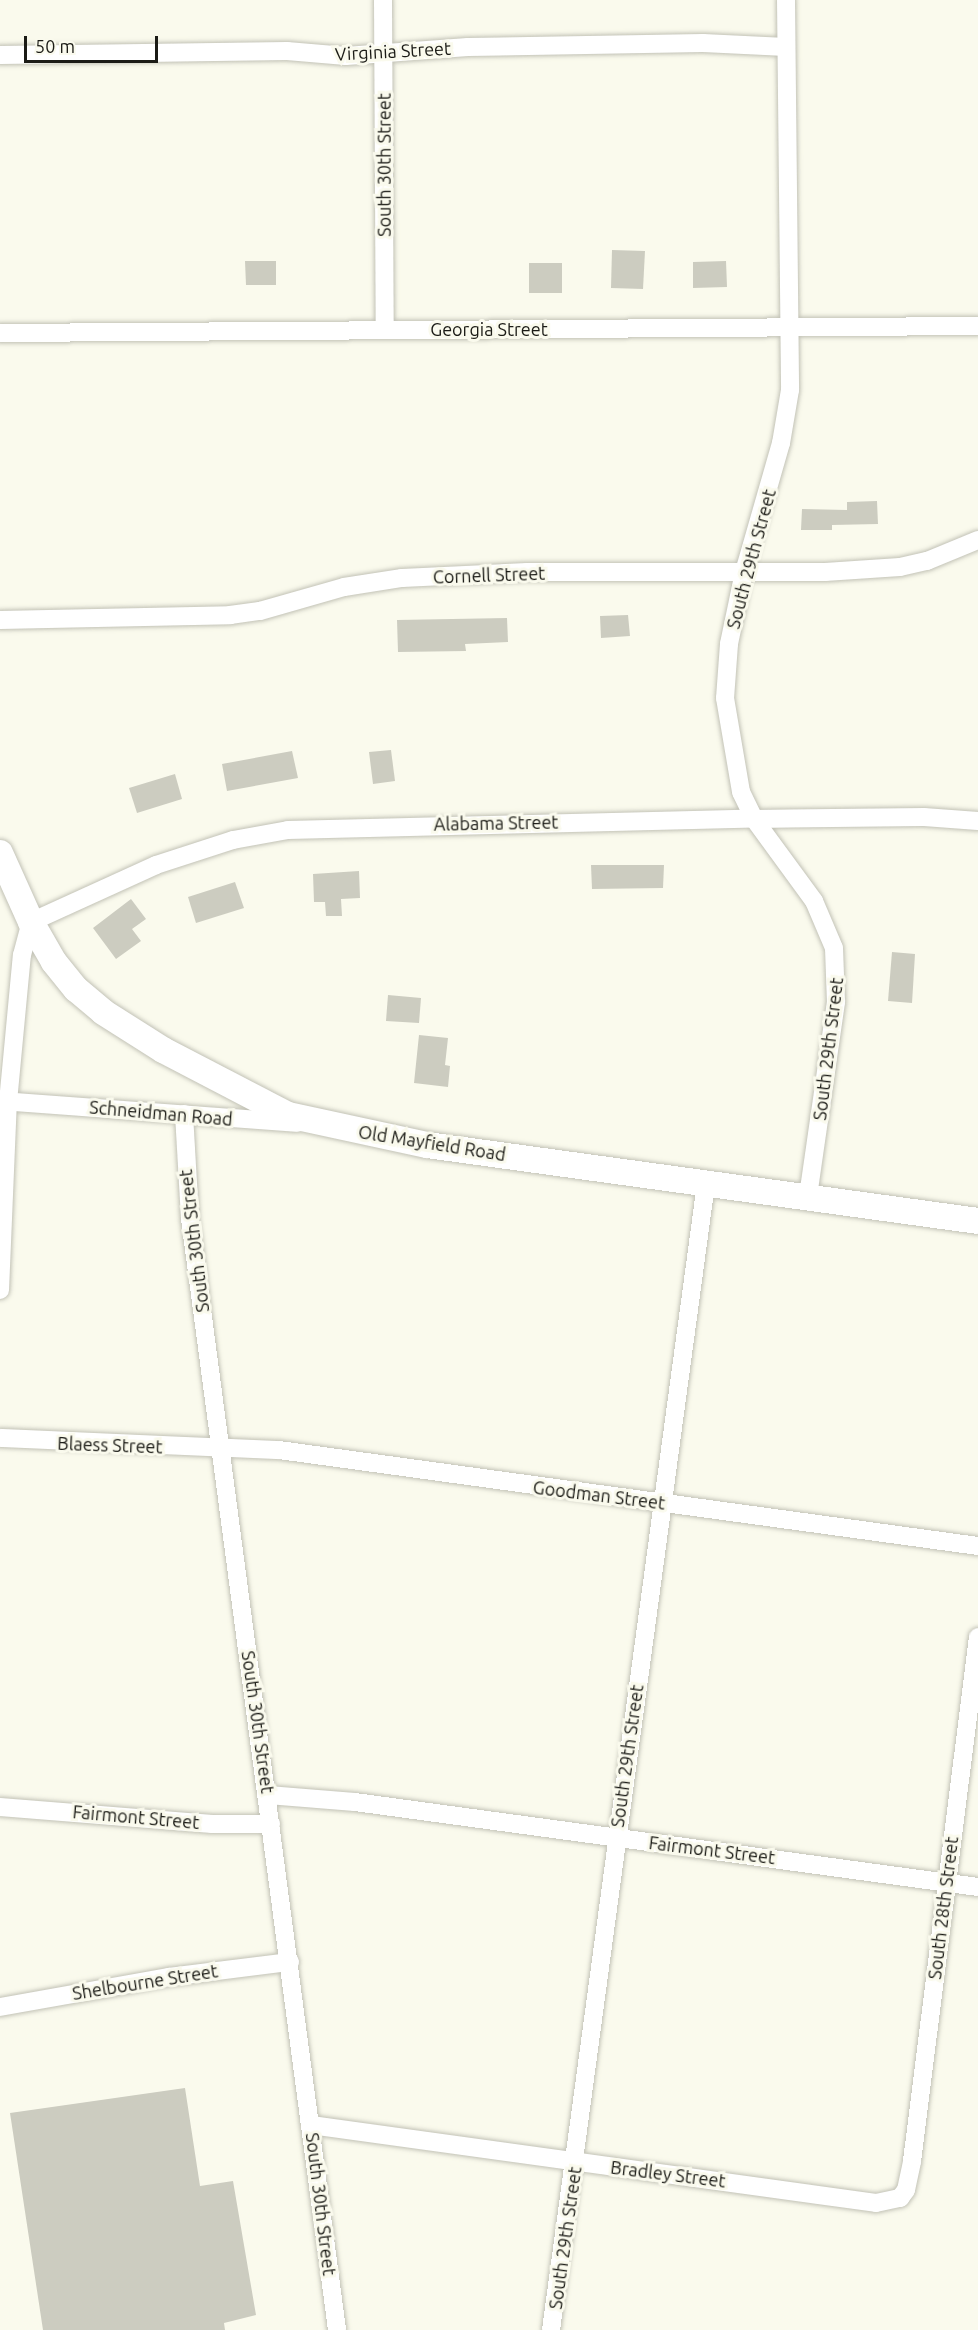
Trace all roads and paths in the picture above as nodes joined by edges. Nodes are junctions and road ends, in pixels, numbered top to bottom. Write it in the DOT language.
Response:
graph roads {
  1 [pos="383,0"];
  2 [pos="786,0"];
  3 [pos="786,47"];
  4 [pos="383,54"];
  5 [pos="0,55"];
  6 [pos="978,326"];
  7 [pos="791,327"];
  8 [pos="385,330"];
  9 [pos="0,333"];
  10 [pos="978,540"];
  11 [pos="744,572"];
  12 [pos="0,620"];
  13 [pos="754,819"];
  14 [pos="978,821"];
  15 [pos="0,853"];
  16 [pos="31,922"];
  17 [pos="4,1101"];
  18 [pos="184,1114"];
  19 [pos="321,1124"];
  20 [pos="706,1183"];
  21 [pos="808,1197"];
  22 [pos="978,1221"];
  23 [pos="0,1290"];
  24 [pos="0,1438"];
  25 [pos="220,1446"];
  26 [pos="662,1503"];
  27 [pos="978,1546"];
  28 [pos="978,1637"];
  29 [pos="268,1795"];
  30 [pos="0,1807"];
  31 [pos="271,1824"];
  32 [pos="616,1838"];
  33 [pos="946,1882"];
  34 [pos="978,1887"];
  35 [pos="290,1962"];
  36 [pos="0,2007"];
  37 [pos="311,2125"];
  38 [pos="576,2163"];
  39 [pos="909,2178"];
  40 [pos="337,2330"];
  41 [pos="552,2330"];
  1 -- 4 [label="street, South 30th Street"];
  2 -- 3 [label="street, South 29th Street"];
  3 -- 4 [label="street, Virginia Street"];
  3 -- 7 [label="street, South 29th Street"];
  4 -- 5 [label="street, Virginia Street"];
  4 -- 8 [label="street, South 30th Street"];
  6 -- 7 [label="street, Georgia Street"];
  7 -- 8 [label="street, Georgia Street"];
  7 -- 11 [label="street, South 29th Street"];
  8 -- 9 [label="street, Georgia Street"];
  10 -- 11 [label="street, Cornell Street"];
  11 -- 12 [label="street, Cornell Street"];
  11 -- 13 [label="street, South 29th Street"];
  13 -- 14 [label="street, Alabama Street"];
  13 -- 16 [label="street, Alabama Street"];
  13 -- 21 [label="street, South 29th Street"];
  15 -- 16 [label="main road, Old Mayfield Road"];
  16 -- 17 [label="street"];
  16 -- 19 [label="main road, Old Mayfield Road"];
  17 -- 18 [label="street, Schneidman Road"];
  17 -- 23 [label="street"];
  18 -- 19 [label="street, Schneidman Road"];
  18 -- 25 [label="street, South 30th Street"];
  19 -- 20 [label="main road, Old Mayfield Road"];
  20 -- 21 [label="main road, Old Mayfield Road"];
  20 -- 26 [label="street, South 29th Street"];
  21 -- 22 [label="main road, Old Mayfield Road"];
  24 -- 25 [label="street, Blaess Street"];
  25 -- 26 [label="street, Goodman Street"];
  25 -- 29 [label="street, South 30th Street"];
  26 -- 27 [label="street, Goodman Street"];
  26 -- 32 [label="street, South 29th Street"];
  28 -- 33 [label="street, South 28th Street"];
  29 -- 31 [label="street, South 30th Street"];
  29 -- 32 [label="street, Fairmont Street"];
  30 -- 31 [label="street, Fairmont Street"];
  31 -- 35 [label="street, South 30th Street"];
  32 -- 33 [label="street, Fairmont Street"];
  32 -- 38 [label="street, South 29th Street"];
  33 -- 34 [label="street, Fairmont Street"];
  33 -- 39 [label="street, South 28th Street"];
  35 -- 36 [label="street, Shelbourne Street"];
  35 -- 37 [label="street, South 30th Street"];
  37 -- 38 [label="street, Bradley Street"];
  37 -- 40 [label="street, South 30th Street"];
  38 -- 39 [label="street, Bradley Street"];
  38 -- 41 [label="street, South 29th Street"];
}
